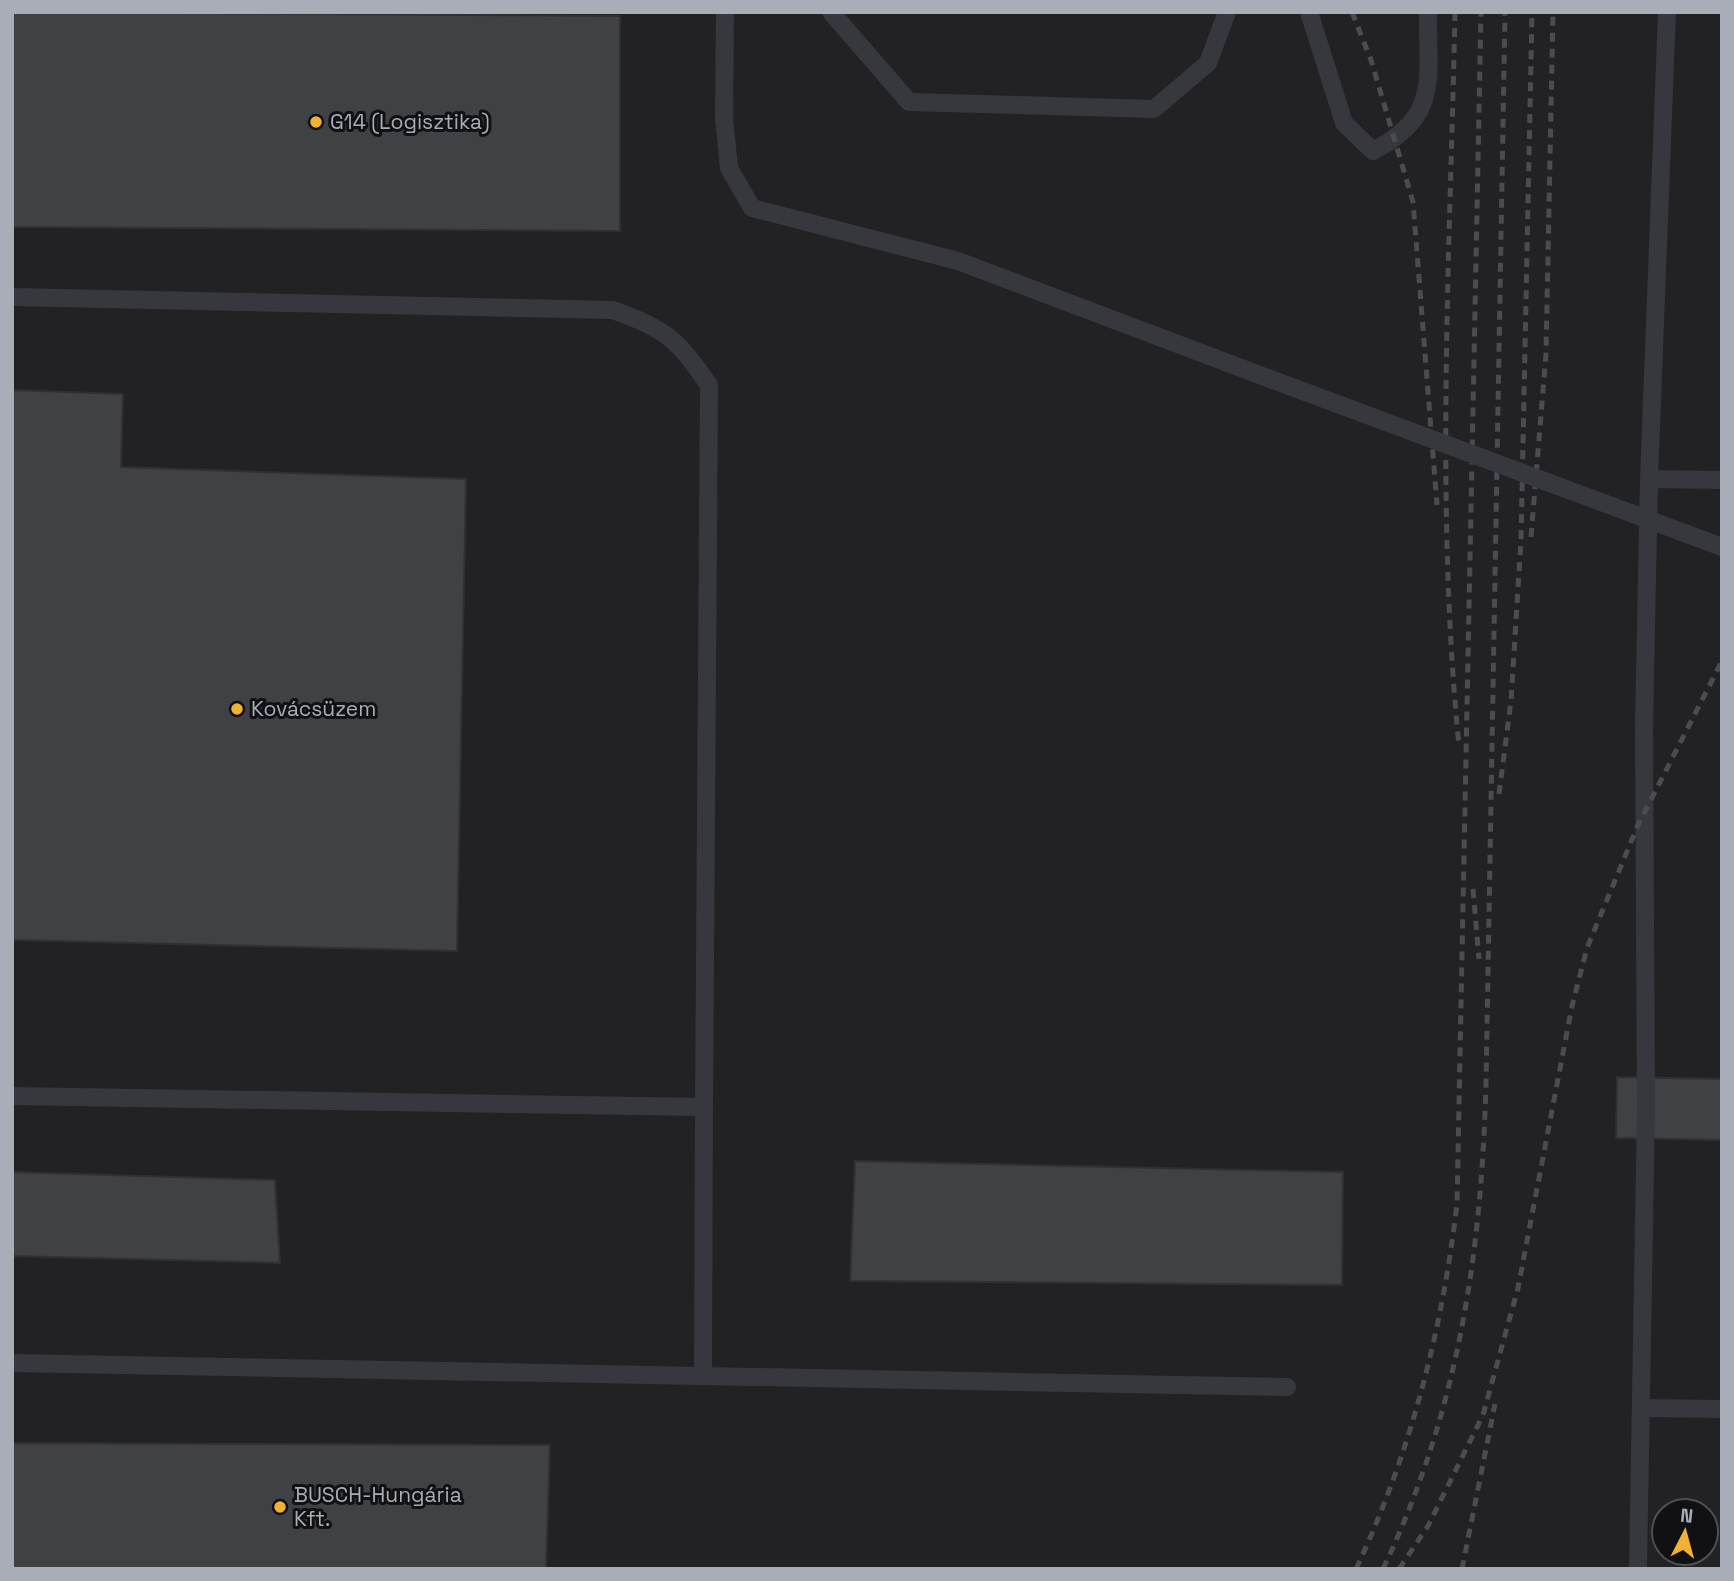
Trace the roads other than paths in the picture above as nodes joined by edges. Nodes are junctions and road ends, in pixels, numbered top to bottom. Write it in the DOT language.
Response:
graph roads {
  1 [pos="725,12"];
  2 [pos="831,12"];
  3 [pos="1227,12"];
  4 [pos="1309,12"];
  5 [pos="1429,12"];
  6 [pos="1667,12"];
  7 [pos="12,297"];
  8 [pos="1649,479"];
  9 [pos="1722,480"];
  10 [pos="1722,547"];
  11 [pos="12,1096"];
  12 [pos="704,1107"];
  13 [pos="12,1363"];
  14 [pos="703,1376"];
  15 [pos="1287,1388"];
  16 [pos="1641,1408"];
  17 [pos="1722,1409"];
  18 [pos="1638,1569"];
  1 -- 10 [label="lane, bridge"];
  2 -- 3 [label="lane"];
  4 -- 5 [label="lane"];
  6 -- 8 [label="lane"];
  7 -- 12 [label="lane"];
  8 -- 9 [label="lane"];
  8 -- 16 [label="lane"];
  11 -- 12 [label="lane"];
  12 -- 14 [label="lane"];
  13 -- 14 [label="lane"];
  14 -- 15 [label="lane"];
  16 -- 17 [label="lane"];
  16 -- 18 [label="lane"];
}
